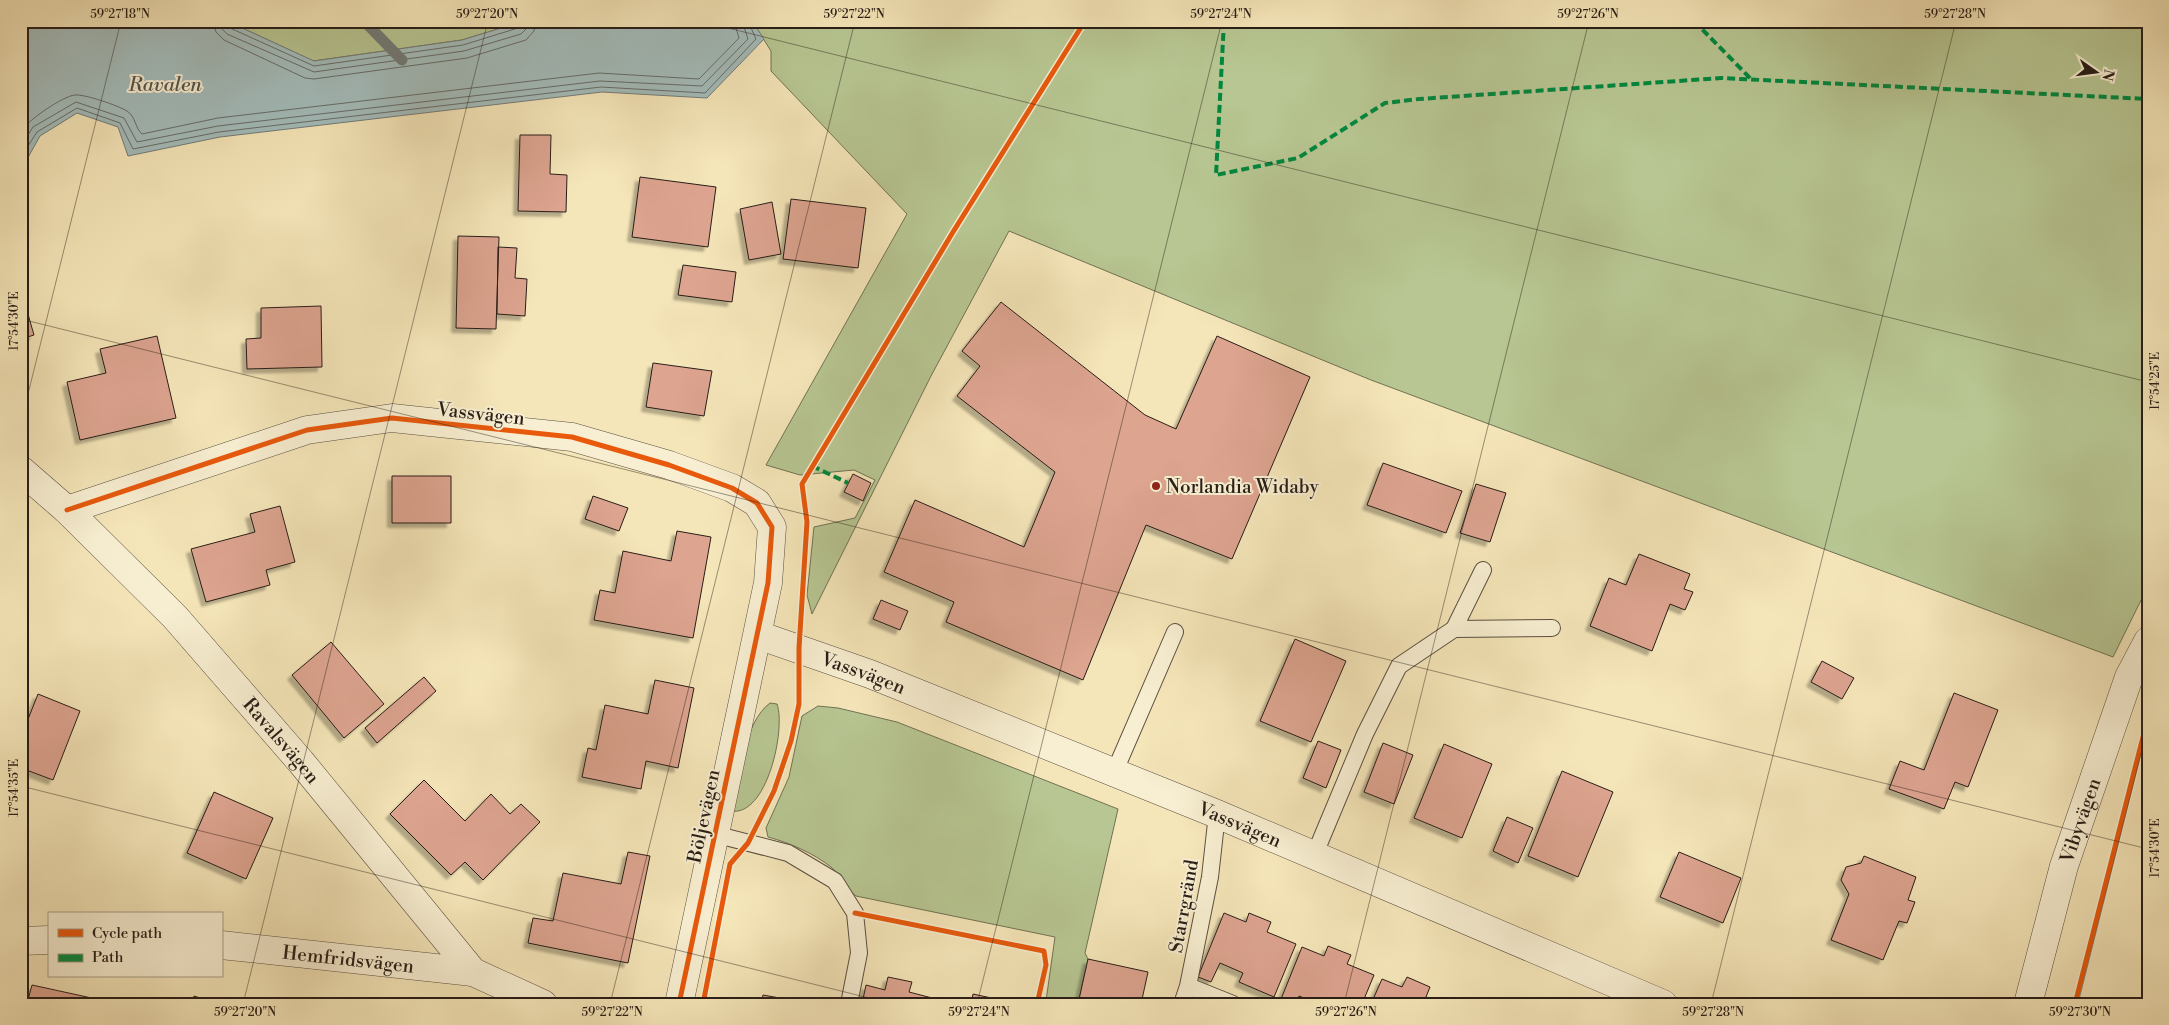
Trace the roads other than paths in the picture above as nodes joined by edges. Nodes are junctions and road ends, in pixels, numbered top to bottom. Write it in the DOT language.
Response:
graph roads {
  1 [pos="21,470"];
  2 [pos="67,510"];
  3 [pos="1483,570"];
  4 [pos="1552,628"];
  5 [pos="1454,629"];
  6 [pos="1175,632"];
  7 [pos="758,635"];
  8 [pos="2148,641"];
  9 [pos="1114,773"];
  10 [pos="1217,814"];
  11 [pos="714,834"];
  12 [pos="1314,856"];
  13 [pos="48,940"];
  14 [pos="21,941"];
  15 [pos="222,945"];
  16 [pos="474,972"];
  17 [pos="1188,986"];
  18 [pos="544,1004"];
  19 [pos="678,1004"];
  20 [pos="848,1004"];
  21 [pos="1182,1004"];
  22 [pos="1233,1004"];
  23 [pos="1663,1004"];
  24 [pos="2028,1004"];
  1 -- 2 [label="street, Ravalsvägen"];
  2 -- 7 [label="street, Vassvägen"];
  2 -- 16 [label="street, Ravalsvägen"];
  3 -- 5 [label="lane"];
  4 -- 5 [label="lane"];
  5 -- 12 [label="lane"];
  6 -- 9 [label="lane"];
  7 -- 9 [label="street, Vassvägen"];
  7 -- 11 [label="street, Böljevägen"];
  8 -- 24 [label="street, Vibyvägen"];
  9 -- 10 [label="street, Vassvägen"];
  10 -- 12 [label="street, Vassvägen"];
  10 -- 17 [label="lane, Starrgränd"];
  11 -- 19 [label="street, Böljevägen"];
  11 -- 20 [label="lane"];
  12 -- 23 [label="street, Vassvägen"];
  13 -- 14 [label="street"];
  15 -- 16 [label="street, Hemfridsvägen"];
  16 -- 18 [label="street, Ravalsvägen"];
  17 -- 21 [label="lane, Starrgränd"];
  17 -- 22 [label="lane"];
}
